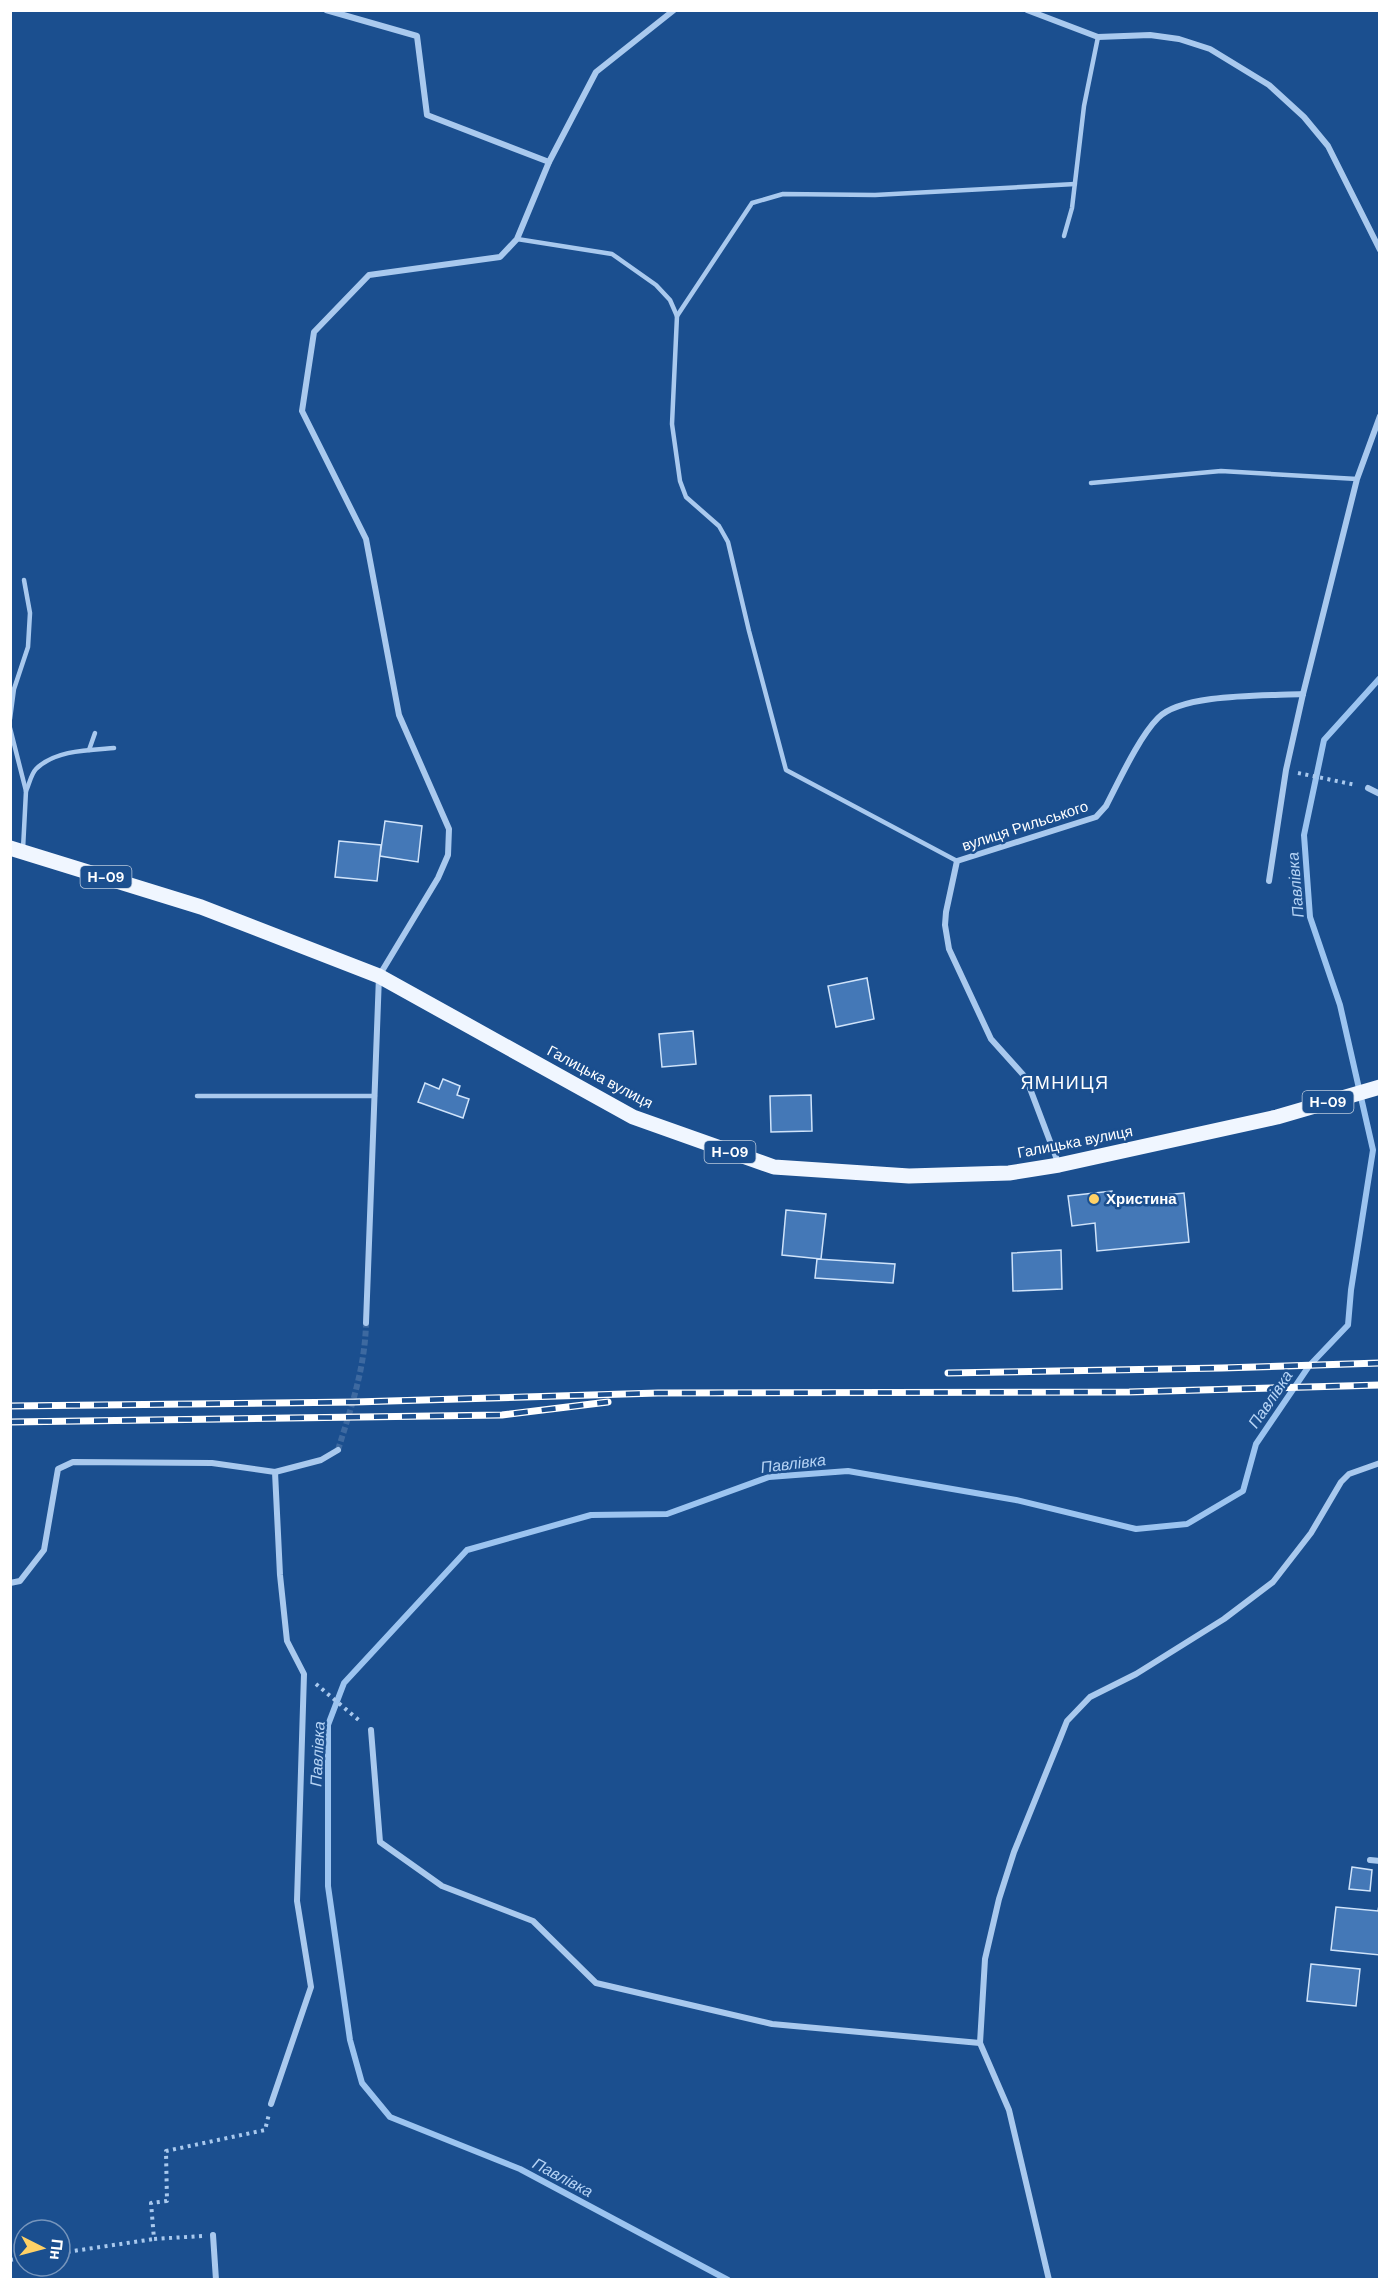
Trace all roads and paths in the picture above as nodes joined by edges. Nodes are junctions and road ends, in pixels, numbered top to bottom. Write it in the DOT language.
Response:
graph roads {
  1 [pos="326,10"];
  2 [pos="675,10"];
  3 [pos="1027,10"];
  4 [pos="1098,37"];
  5 [pos="549,162"];
  6 [pos="1075,184"];
  7 [pos="1064,236"];
  8 [pos="517,239"];
  9 [pos="1380,250"];
  10 [pos="677,316"];
  11 [pos="1380,416"];
  12 [pos="1357,478"];
  13 [pos="1091,483"];
  14 [pos="24,580"];
  15 [pos="1303,694"];
  16 [pos="10,719"];
  17 [pos="10,728"];
  18 [pos="95,733"];
  19 [pos="114,748"];
  20 [pos="89,750"];
  21 [pos="1286,770"];
  22 [pos="1368,788"];
  23 [pos="26,791"];
  24 [pos="1380,794"];
  25 [pos="16,849"];
  26 [pos="957,861"];
  27 [pos="1269,881"];
  28 [pos="379,976"];
  29 [pos="1380,1087"];
  30 [pos="197,1096"];
  31 [pos="375,1096"];
  32 [pos="1059,1165"];
  33 [pos="366,1323"];
  34 [pos="338,1450"];
  35 [pos="1380,1463"];
  36 [pos="275,1472"];
  37 [pos="10,1583"];
  38 [pos="313,1681"];
  39 [pos="360,1721"];
  40 [pos="371,1730"];
  41 [pos="1370,1860"];
  42 [pos="1380,1860"];
  43 [pos="980,2043"];
  44 [pos="271,2104"];
  45 [pos="213,2235"];
  46 [pos="154,2240"];
  47 [pos="72,2251"];
  48 [pos="216,2280"];
  49 [pos="1049,2280"];
  1 -- 5 [label="street"];
  2 -- 5 [label="street"];
  3 -- 4 [label="street"];
  4 -- 6 [label="lane"];
  4 -- 9 [label="street"];
  5 -- 8 [label="street"];
  6 -- 7 [label="lane"];
  6 -- 10 [label="lane"];
  8 -- 10 [label="lane"];
  8 -- 28 [label="street"];
  10 -- 26 [label="lane"];
  11 -- 12 [label="street"];
  12 -- 13 [label="lane"];
  12 -- 15 [label="street"];
  14 -- 16 [label="lane"];
  15 -- 21 [label="street"];
  15 -- 26 [label="street, вулиця Рильського"];
  17 -- 23 [label="lane"];
  18 -- 20 [label="lane"];
  19 -- 20 [label="lane"];
  20 -- 23 [label="lane"];
  21 -- 22 [label="path"];
  21 -- 27 [label="street"];
  22 -- 24 [label="street"];
  23 -- 25 [label="lane"];
  25 -- 28 [label="main road, Галицька вулиця / Н-09"];
  26 -- 32 [label="street, вулиця Рильського"];
  28 -- 31 [label="street"];
  28 -- 32 [label="main road, Галицька вулиця / Н-09"];
  29 -- 32 [label="main road, Галицька вулиця / Н-09"];
  30 -- 31 [label="lane"];
  31 -- 33 [label="street"];
  34 -- 36 [label="street"];
  35 -- 43 [label="street"];
  36 -- 37 [label="street"];
  36 -- 44 [label="street"];
  38 -- 39 [label="path"];
  40 -- 43 [label="street"];
  41 -- 42 [label="street"];
  43 -- 49 [label="street"];
  44 -- 46 [label="path"];
  45 -- 46 [label="path"];
  45 -- 48 [label="street"];
  46 -- 47 [label="path"];
}
